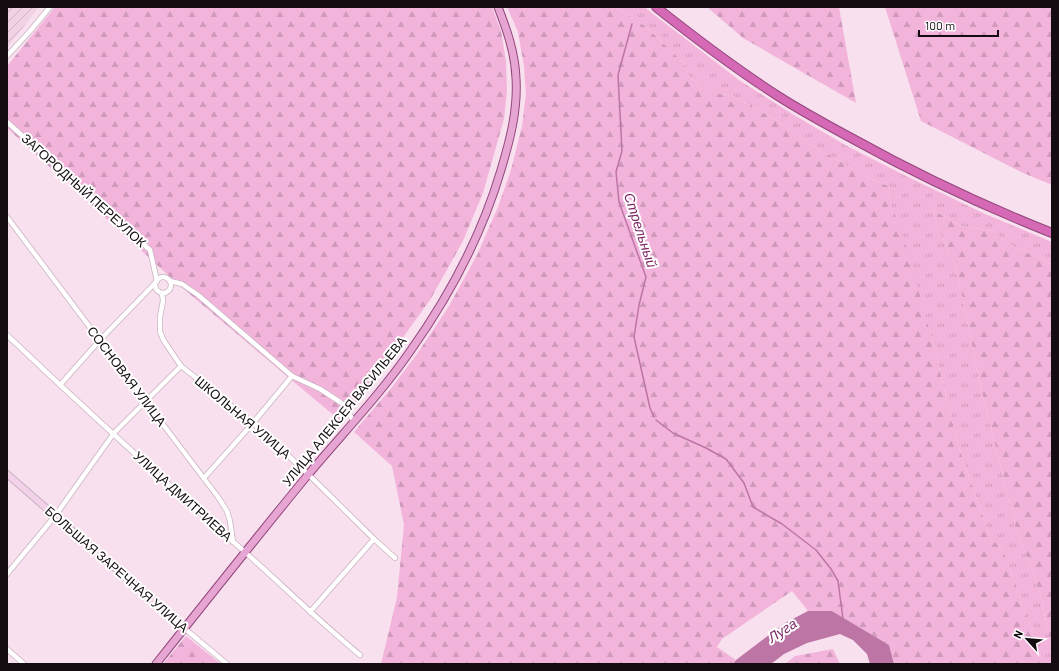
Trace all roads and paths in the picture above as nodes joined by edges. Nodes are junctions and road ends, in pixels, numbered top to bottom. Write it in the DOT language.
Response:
graph roads {
  1 [pos="50,7"];
  2 [pos="498,7"];
  3 [pos="656,7"];
  4 [pos="7,56"];
  5 [pos="7,122"];
  6 [pos="7,217"];
  7 [pos="1052,233"];
  8 [pos="157,281"];
  9 [pos="170,281"];
  10 [pos="162,292"];
  11 [pos="7,335"];
  12 [pos="100,340"];
  13 [pos="181,366"];
  14 [pos="292,376"];
  15 [pos="60,385"];
  16 [pos="146,402"];
  17 [pos="354,422"];
  18 [pos="253,423"];
  19 [pos="114,433"];
  20 [pos="7,474"];
  21 [pos="308,474"];
  22 [pos="204,478"];
  23 [pos="55,516"];
  24 [pos="374,539"];
  25 [pos="233,542"];
  26 [pos="245,552"];
  27 [pos="395,558"];
  28 [pos="7,574"];
  29 [pos="310,612"];
  30 [pos="184,628"];
  31 [pos="7,649"];
  32 [pos="360,654"];
  33 [pos="24,664"];
  34 [pos="156,664"];
  35 [pos="227,664"];
  1 -- 4 [label="street"];
  2 -- 17 [label="main road, УЛИЦА АЛЕКСЕЯ ВАСИЛЬЕВА"];
  3 -- 7 [label="highway"];
  5 -- 8 [label="street, ЗАГОРОДНЫЙ ПЕРЕУЛОК"];
  6 -- 12 [label="street, СОСНОВАЯ УЛИЦА"];
  8 -- 9 [label="street"];
  8 -- 10 [label="street"];
  8 -- 12 [label="street"];
  9 -- 10 [label="street"];
  9 -- 14 [label="street"];
  10 -- 13 [label="street, ШКОЛЬНАЯ УЛИЦА"];
  11 -- 15 [label="street, УЛИЦА ДМИТРИЕВА"];
  12 -- 15 [label="street"];
  12 -- 16 [label="street, СОСНОВАЯ УЛИЦА"];
  13 -- 16 [label="street"];
  13 -- 18 [label="street, ШКОЛЬНАЯ УЛИЦА"];
  14 -- 17 [label="street"];
  14 -- 18 [label="street"];
  15 -- 19 [label="street, УЛИЦА ДМИТРИЕВА"];
  16 -- 19 [label="street"];
  16 -- 22 [label="street, СОСНОВАЯ УЛИЦА"];
  17 -- 21 [label="main road, УЛИЦА АЛЕКСЕЯ ВАСИЛЬЕВА"];
  18 -- 21 [label="street, ШКОЛЬНАЯ УЛИЦА"];
  18 -- 22 [label="street"];
  19 -- 23 [label="street"];
  19 -- 25 [label="street, УЛИЦА ДМИТРИЕВА"];
  20 -- 23 [label="street, БОЛЬШАЯ ЗАРЕЧНАЯ УЛИЦА"];
  21 -- 24 [label="street, ШКОЛЬНАЯ УЛИЦА"];
  21 -- 26 [label="main road, УЛИЦА АЛЕКСЕЯ ВАСИЛЬЕВА"];
  22 -- 25 [label="street, СОСНОВАЯ УЛИЦА"];
  23 -- 28 [label="street"];
  23 -- 30 [label="street, БОЛЬШАЯ ЗАРЕЧНАЯ УЛИЦА"];
  24 -- 27 [label="street, ШКОЛЬНАЯ УЛИЦА"];
  24 -- 29 [label="street"];
  25 -- 26 [label="street, УЛИЦА ДМИТРИЕВА"];
  26 -- 29 [label="street, УЛИЦА ДМИТРИЕВА"];
  26 -- 30 [label="main road, УЛИЦА АЛЕКСЕЯ ВАСИЛЬЕВА"];
  29 -- 32 [label="street, УЛИЦА ДМИТРИЕВА"];
  30 -- 34 [label="main road, УЛИЦА АЛЕКСЕЯ ВАСИЛЬЕВА"];
  30 -- 35 [label="street, БОЛЬШАЯ ЗАРЕЧНАЯ УЛИЦА"];
  31 -- 33 [label="street"];
}
